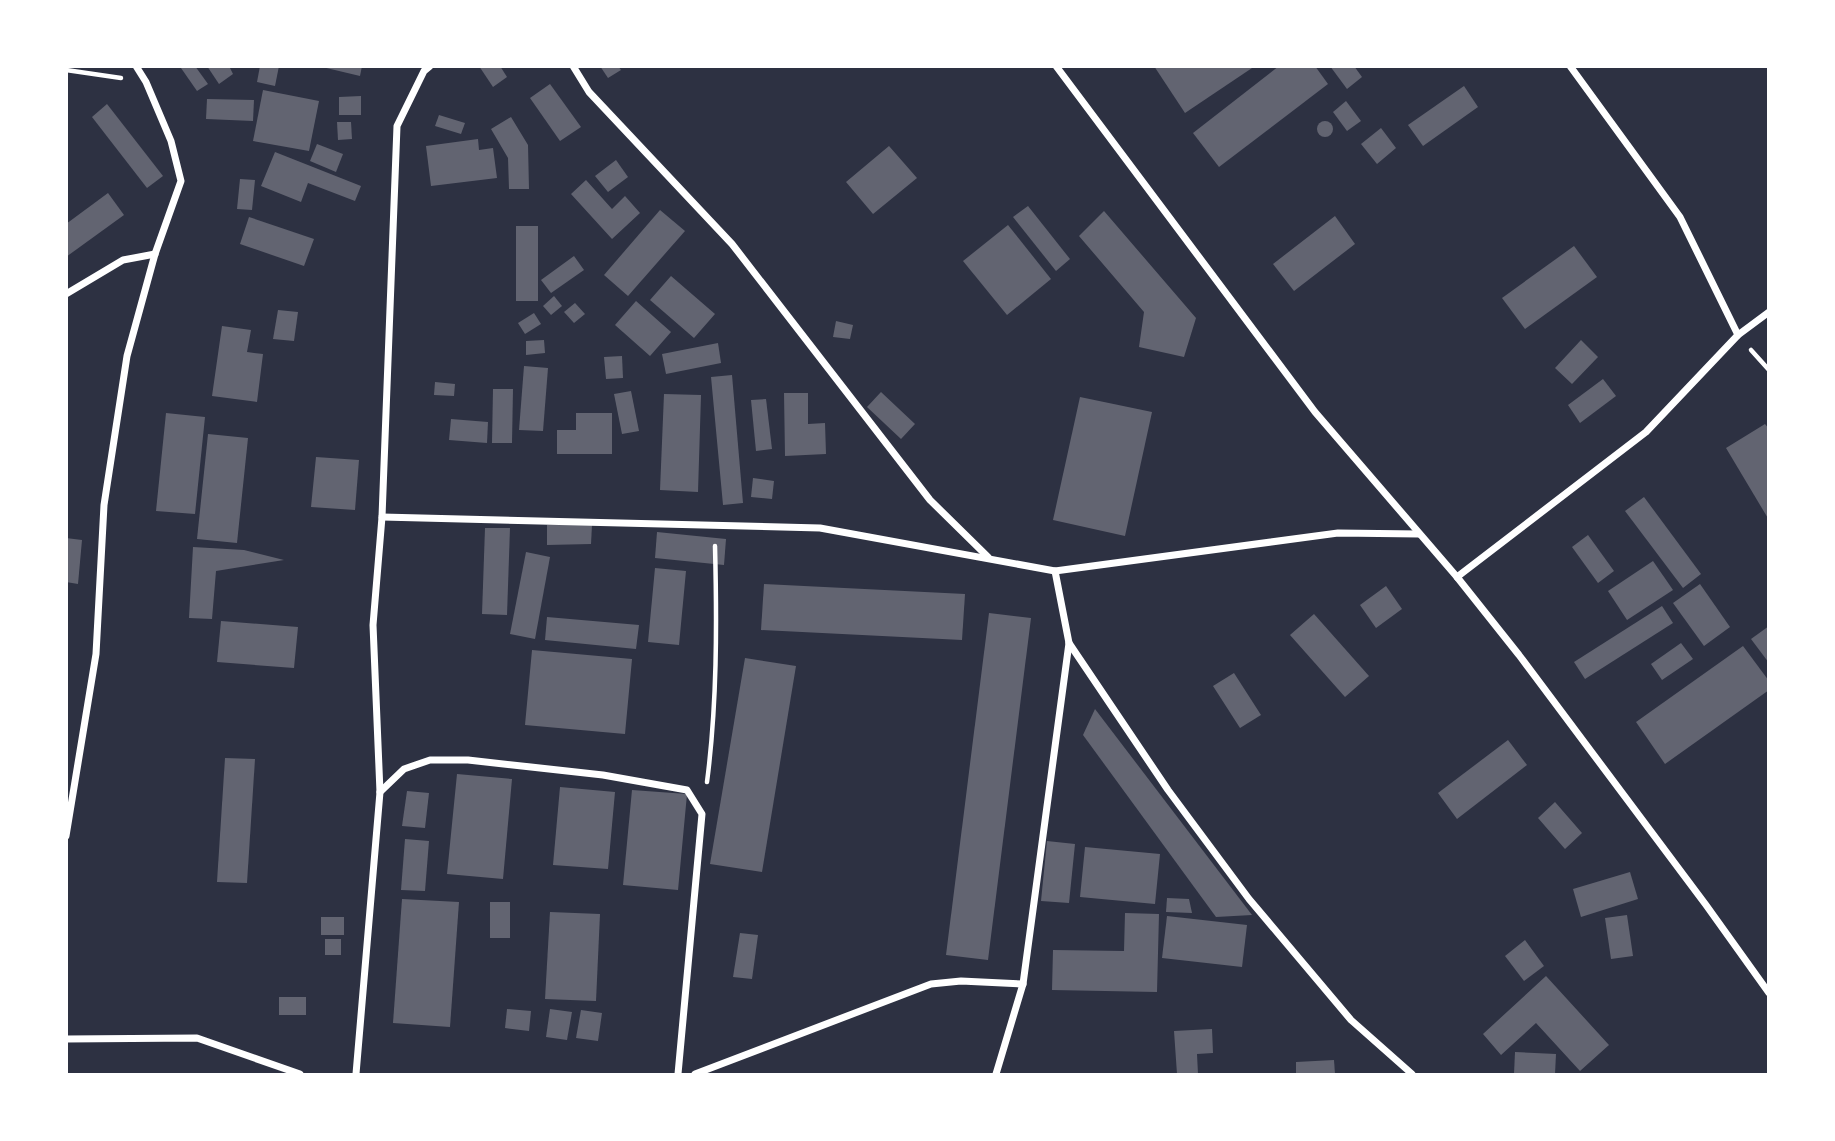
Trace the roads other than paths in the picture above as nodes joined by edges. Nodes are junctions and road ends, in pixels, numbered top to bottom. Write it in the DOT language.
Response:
graph roads {
  1 [pos="136,66"];
  2 [pos="430,66"];
  3 [pos="573,66"];
  4 [pos="1056,66"];
  5 [pos="1570,66"];
  6 [pos="155,254"];
  7 [pos="66,294"];
  8 [pos="1769,312"];
  9 [pos="1738,335"];
  10 [pos="382,517"];
  11 [pos="1419,534"];
  12 [pos="988,557"];
  13 [pos="1055,570"];
  14 [pos="1457,577"];
  15 [pos="1069,643"];
  16 [pos="380,792"];
  17 [pos="66,836"];
  18 [pos="1023,984"];
  19 [pos="1769,993"];
  20 [pos="66,1039"];
  21 [pos="300,1074"];
  22 [pos="356,1074"];
  23 [pos="678,1074"];
  24 [pos="695,1074"];
  25 [pos="996,1074"];
  26 [pos="1412,1074"];
  1 -- 6 [label="street"];
  2 -- 10 [label="street"];
  3 -- 12 [label="street"];
  4 -- 11 [label="street"];
  5 -- 9 [label="street"];
  6 -- 7 [label="street"];
  6 -- 17 [label="street"];
  8 -- 9 [label="street"];
  9 -- 14 [label="street"];
  10 -- 12 [label="street"];
  10 -- 16 [label="street"];
  11 -- 13 [label="street"];
  11 -- 14 [label="street"];
  12 -- 13 [label="street"];
  13 -- 15 [label="street"];
  14 -- 19 [label="street"];
  15 -- 18 [label="street"];
  15 -- 26 [label="street"];
  16 -- 22 [label="street"];
  16 -- 23 [label="street"];
  18 -- 24 [label="street"];
  18 -- 25 [label="street"];
  20 -- 21 [label="street"];
}
